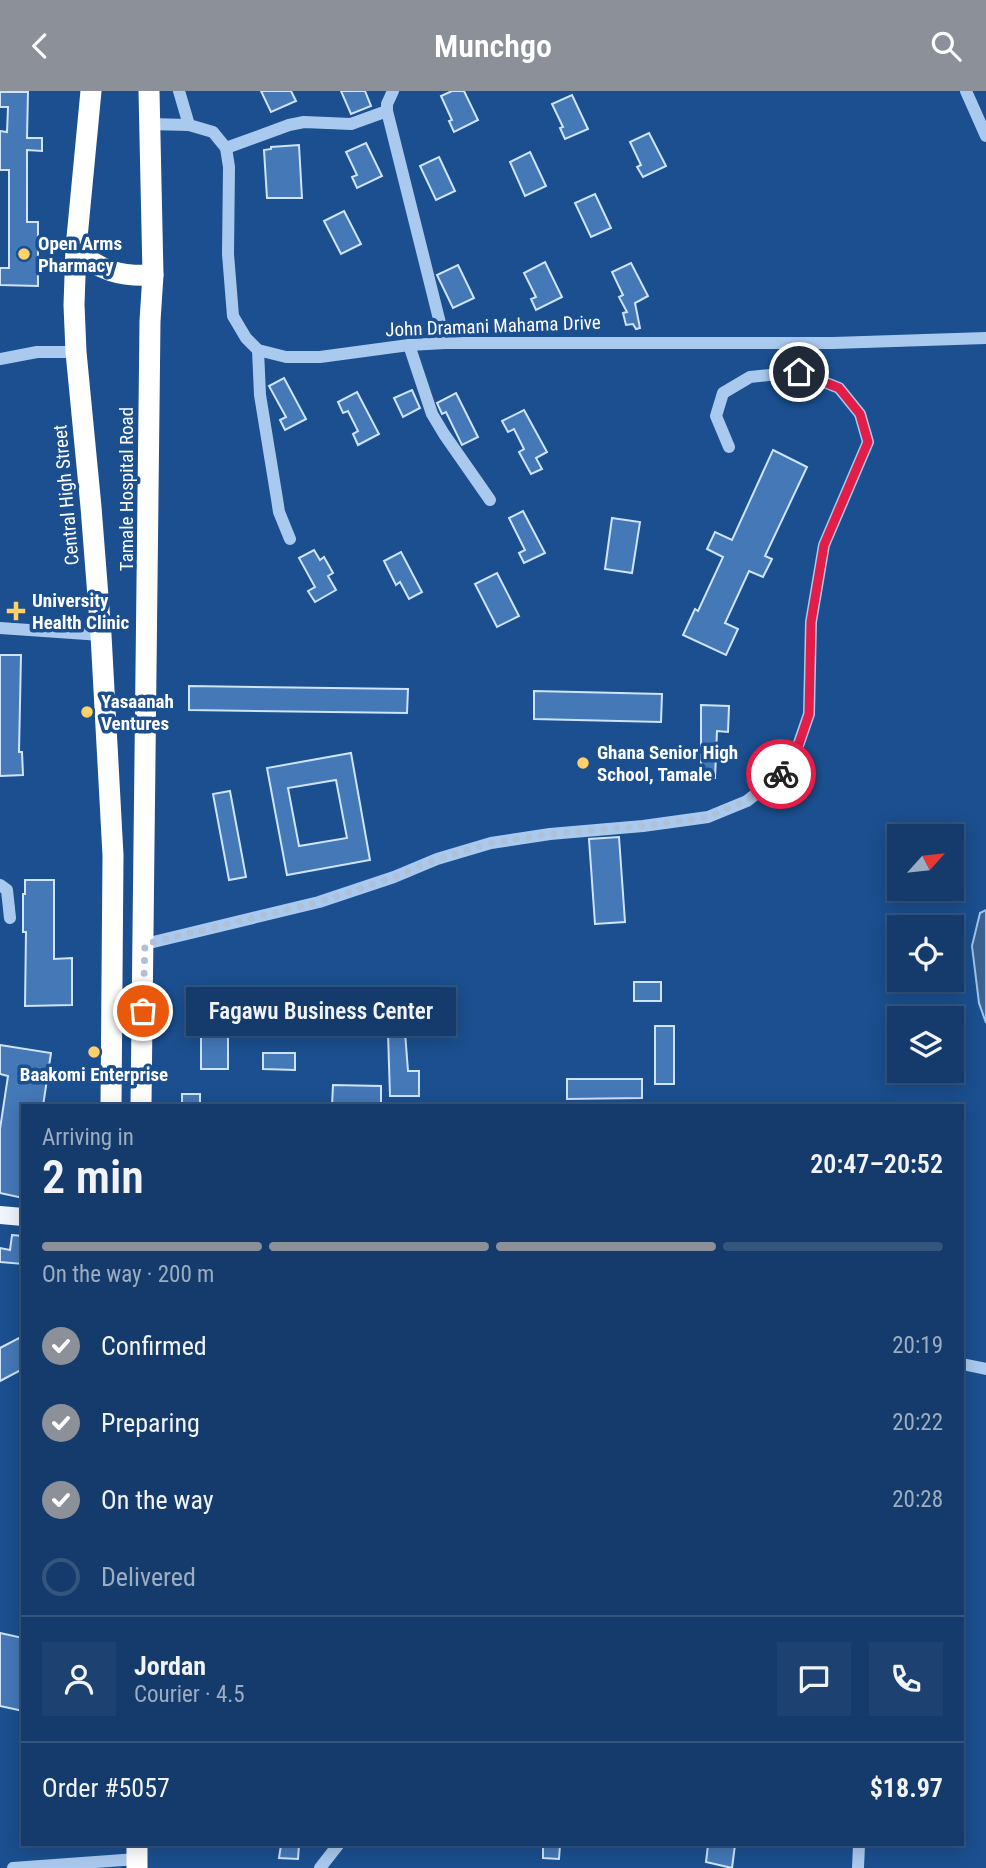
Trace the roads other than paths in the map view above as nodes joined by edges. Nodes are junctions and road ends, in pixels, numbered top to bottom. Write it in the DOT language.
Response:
graph roads {
  1 [pos="91,91"];
  2 [pos="149,91"];
  3 [pos="178,91"];
  4 [pos="393,91"];
  5 [pos="966,91"];
  6 [pos="387,111"];
  7 [pos="148,124"];
  8 [pos="189,125"];
  9 [pos="986,136"];
  10 [pos="226,148"];
  11 [pos="76,248"];
  12 [pos="153,275"];
  13 [pos="986,338"];
  14 [pos="445,343"];
  15 [pos="409,345"];
  16 [pos="258,351"];
  17 [pos="76,352"];
  18 [pos="0,359"];
  19 [pos="729,447"];
  20 [pos="490,500"];
  21 [pos="290,539"];
  22 [pos="0,628"];
  23 [pos="101,635"];
  24 [pos="0,885"];
  25 [pos="10,918"];
  26 [pos="145,944"];
  27 [pos="111,1104"];
  28 [pos="141,1104"];
  29 [pos="0,1215"];
  30 [pos="21,1217"];
  31 [pos="964,1364"];
  32 [pos="986,1369"];
  33 [pos="337,1846"];
  34 [pos="859,1846"];
  35 [pos="137,1857"];
  36 [pos="13,1868"];
  37 [pos="320,1868"];
  38 [pos="858,1868"];
  1 -- 11 [label="highway, Central High Street"];
  2 -- 7 [label="highway"];
  3 -- 8 [label="street"];
  4 -- 6 [label="street"];
  5 -- 9 [label="street"];
  6 -- 10 [label="street"];
  6 -- 14 [label="street"];
  7 -- 8 [label="street"];
  7 -- 12 [label="highway, Tamale Hospital Road"];
  8 -- 10 [label="street"];
  10 -- 16 [label="street"];
  11 -- 12 [label="highway"];
  11 -- 17 [label="highway, Central High Street"];
  12 -- 26 [label="highway, Tamale Hospital Road"];
  13 -- 14 [label="street, John Dramani Mahama Drive"];
  14 -- 15 [label="street, John Dramani Mahama Drive"];
  15 -- 16 [label="street, John Dramani Mahama Drive"];
  15 -- 20 [label="street"];
  16 -- 21 [label="street"];
  17 -- 18 [label="street"];
  17 -- 23 [label="highway, Central High Street"];
  19 -- 26 [label="street"];
  22 -- 23 [label="street"];
  23 -- 27 [label="highway, Central High Street"];
  24 -- 25 [label="street"];
  26 -- 28 [label="highway, Tamale Hospital Road"];
  29 -- 30 [label="main road"];
  31 -- 32 [label="street"];
  33 -- 37 [label="street"];
  34 -- 38 [label="street"];
  35 -- 36 [label="street"];
}
